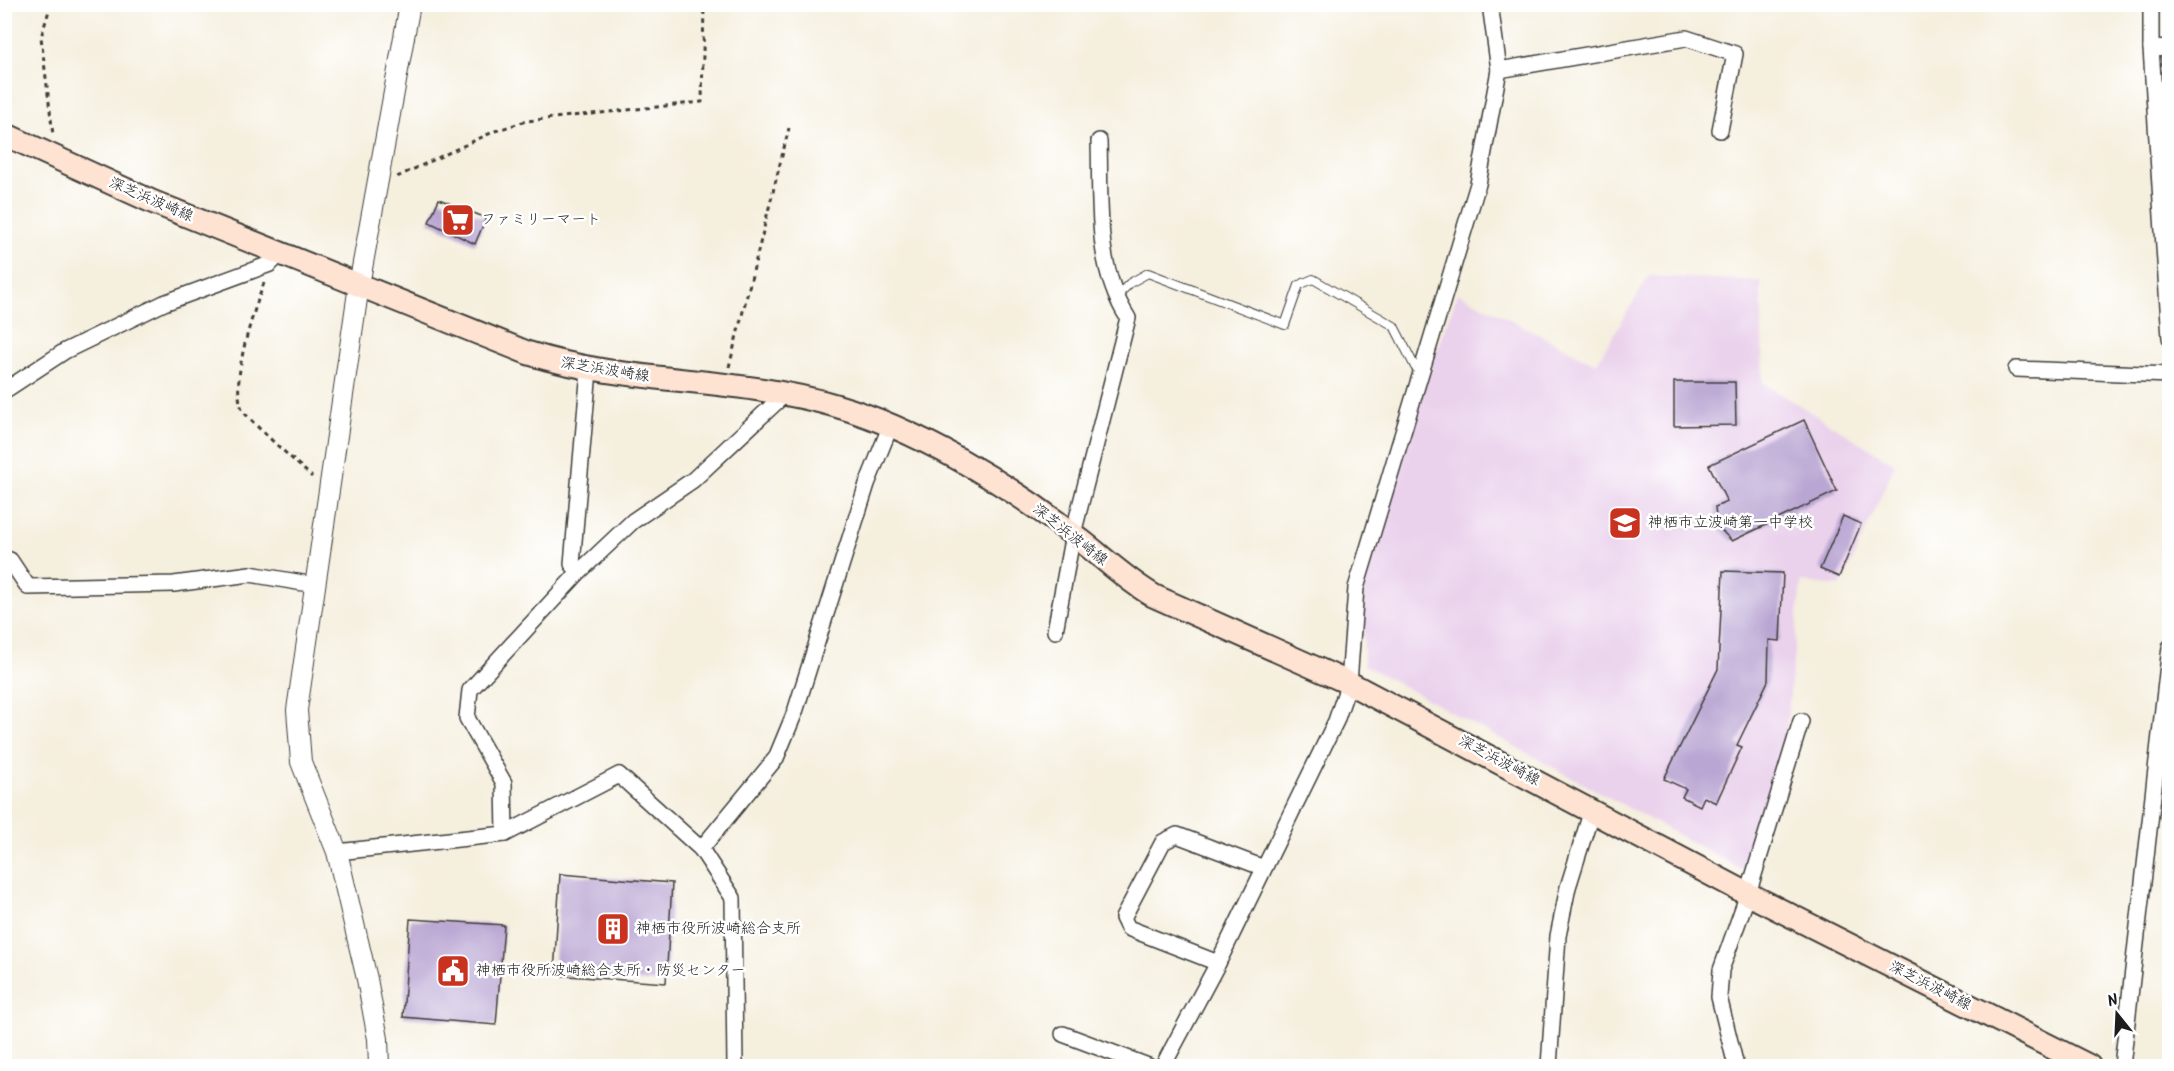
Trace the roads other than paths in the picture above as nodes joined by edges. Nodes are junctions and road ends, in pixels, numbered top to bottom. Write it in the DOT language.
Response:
graph roads {
  1 [pos="410,4"];
  2 [pos="1490,4"];
  3 [pos="2151,4"];
  4 [pos="2151,48"];
  5 [pos="2169,49"];
  6 [pos="1499,70"];
  7 [pos="1720,130"];
  8 [pos="4,134"];
  9 [pos="1099,141"];
  10 [pos="275,259"];
  11 [pos="359,285"];
  12 [pos="1115,298"];
  13 [pos="2169,338"];
  14 [pos="2016,369"];
  15 [pos="590,370"];
  16 [pos="1421,371"];
  17 [pos="2169,375"];
  18 [pos="4,391"];
  19 [pos="785,394"];
  20 [pos="890,427"];
  21 [pos="1073,534"];
  22 [pos="4,558"];
  23 [pos="579,572"];
  24 [pos="315,585"];
  25 [pos="1055,631"];
  26 [pos="2169,647"];
  27 [pos="1349,683"];
  28 [pos="1801,721"];
  29 [pos="1592,810"];
  30 [pos="505,834"];
  31 [pos="700,849"];
  32 [pos="337,852"];
  33 [pos="1264,868"];
  34 [pos="1748,894"];
  35 [pos="1218,963"];
  36 [pos="1063,1035"];
  37 [pos="379,1066"];
  38 [pos="735,1066"];
  39 [pos="1148,1066"];
  40 [pos="1163,1066"];
  41 [pos="1548,1066"];
  42 [pos="1736,1066"];
  43 [pos="2089,1066"];
  44 [pos="2121,1066"];
  1 -- 11 [label="street"];
  2 -- 6 [label="street"];
  3 -- 4 [label="street"];
  4 -- 5 [label="street"];
  4 -- 13 [label="street"];
  6 -- 7 [label="street"];
  6 -- 16 [label="street"];
  8 -- 10 [label="main road, 深芝浜波崎線"];
  9 -- 12 [label="street"];
  10 -- 11 [label="main road, 深芝浜波崎線"];
  10 -- 18 [label="street"];
  11 -- 15 [label="main road, 深芝浜波崎線"];
  11 -- 24 [label="street"];
  12 -- 16 [label="lane"];
  12 -- 21 [label="street"];
  14 -- 17 [label="street"];
  15 -- 19 [label="main road, 深芝浜波崎線"];
  15 -- 23 [label="street"];
  16 -- 27 [label="street"];
  19 -- 20 [label="main road, 深芝浜波崎線"];
  19 -- 23 [label="street"];
  20 -- 21 [label="main road, 深芝浜波崎線"];
  20 -- 31 [label="street"];
  21 -- 25 [label="street"];
  21 -- 27 [label="main road, 深芝浜波崎線"];
  22 -- 24 [label="street"];
  23 -- 30 [label="street"];
  24 -- 32 [label="street"];
  26 -- 44 [label="street"];
  27 -- 29 [label="main road, 深芝浜波崎線"];
  27 -- 33 [label="street"];
  28 -- 34 [label="street"];
  29 -- 34 [label="main road, 深芝浜波崎線"];
  29 -- 41 [label="street"];
  30 -- 31 [label="street"];
  30 -- 32 [label="street"];
  31 -- 38 [label="street"];
  32 -- 37 [label="street"];
  33 -- 35 [label="street"];
  33 -- 35 [label="street"];
  34 -- 42 [label="street"];
  34 -- 43 [label="main road, 深芝浜波崎線"];
  35 -- 40 [label="street"];
  36 -- 39 [label="street"];
}
